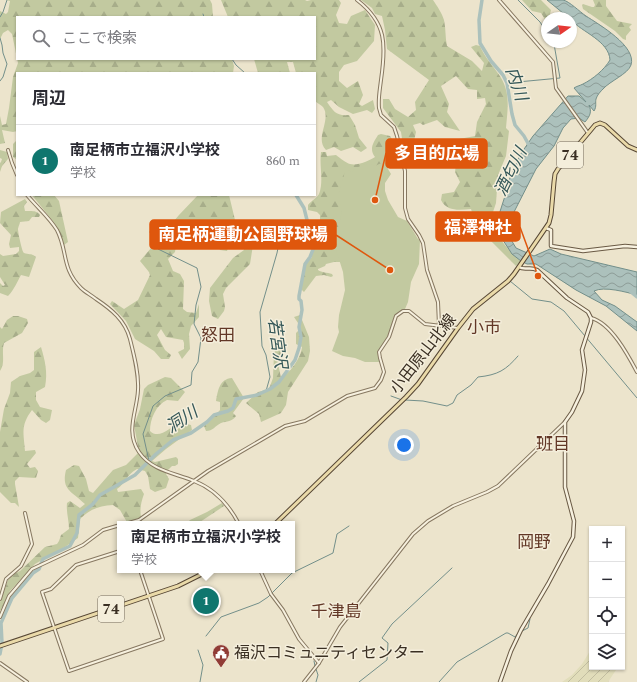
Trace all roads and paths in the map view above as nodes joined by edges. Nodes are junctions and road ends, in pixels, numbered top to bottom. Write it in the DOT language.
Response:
graph roads {
  1 [pos="357,0"];
  2 [pos="499,0"];
  3 [pos="588,133"];
  4 [pos="8,150"];
  5 [pos="637,150"];
  6 [pos="16,173"];
  7 [pos="28,196"];
  8 [pos="546,228"];
  9 [pos="637,247"];
  10 [pos="520,266"];
  11 [pos="591,318"];
  12 [pos="440,325"];
  13 [pos="458,328"];
  14 [pos="637,372"];
  15 [pos="565,422"];
  16 [pos="194,481"];
  17 [pos="25,513"];
  18 [pos="136,521"];
  19 [pos="238,521"];
  20 [pos="278,521"];
  21 [pos="117,526"];
  22 [pos="117,552"];
  23 [pos="141,573"];
  24 [pos="204,573"];
  25 [pos="262,573"];
  26 [pos="148,597"];
  27 [pos="0,599"];
  28 [pos="0,617"];
  29 [pos="55,628"];
  30 [pos="0,646"];
  31 [pos="0,663"];
  32 [pos="319,663"];
  33 [pos="28,682"];
  34 [pos="304,682"];
  35 [pos="500,682"];
  1 -- 12 [label="street"];
  2 -- 3 [label="street"];
  3 -- 5 [label="main road, 小田原山北線 / 74"];
  3 -- 8 [label="main road, 小田原山北線 / 74"];
  4 -- 6 [label="street"];
  7 -- 16 [label="street"];
  8 -- 9 [label="main road"];
  8 -- 10 [label="main road, 小田原山北線 / 74"];
  10 -- 11 [label="main road"];
  10 -- 13 [label="main road, 小田原山北線 / 74"];
  11 -- 14 [label="street"];
  11 -- 15 [label="main road"];
  12 -- 13 [label="street"];
  12 -- 16 [label="street"];
  13 -- 20 [label="main road, 小田原山北線 / 74"];
  15 -- 32 [label="street"];
  15 -- 35 [label="main road"];
  16 -- 18 [label="street"];
  16 -- 19 [label="street"];
  17 -- 27 [label="street"];
  21 -- 28 [label="street"];
  22 -- 29 [label="street"];
  23 -- 26 [label="street"];
  24 -- 26 [label="main road, 74"];
  25 -- 32 [label="street"];
  26 -- 29 [label="main road, 74"];
  26 -- 29 [label="street"];
  29 -- 30 [label="main road, 74"];
  31 -- 33 [label="street"];
  32 -- 34 [label="street"];
}
